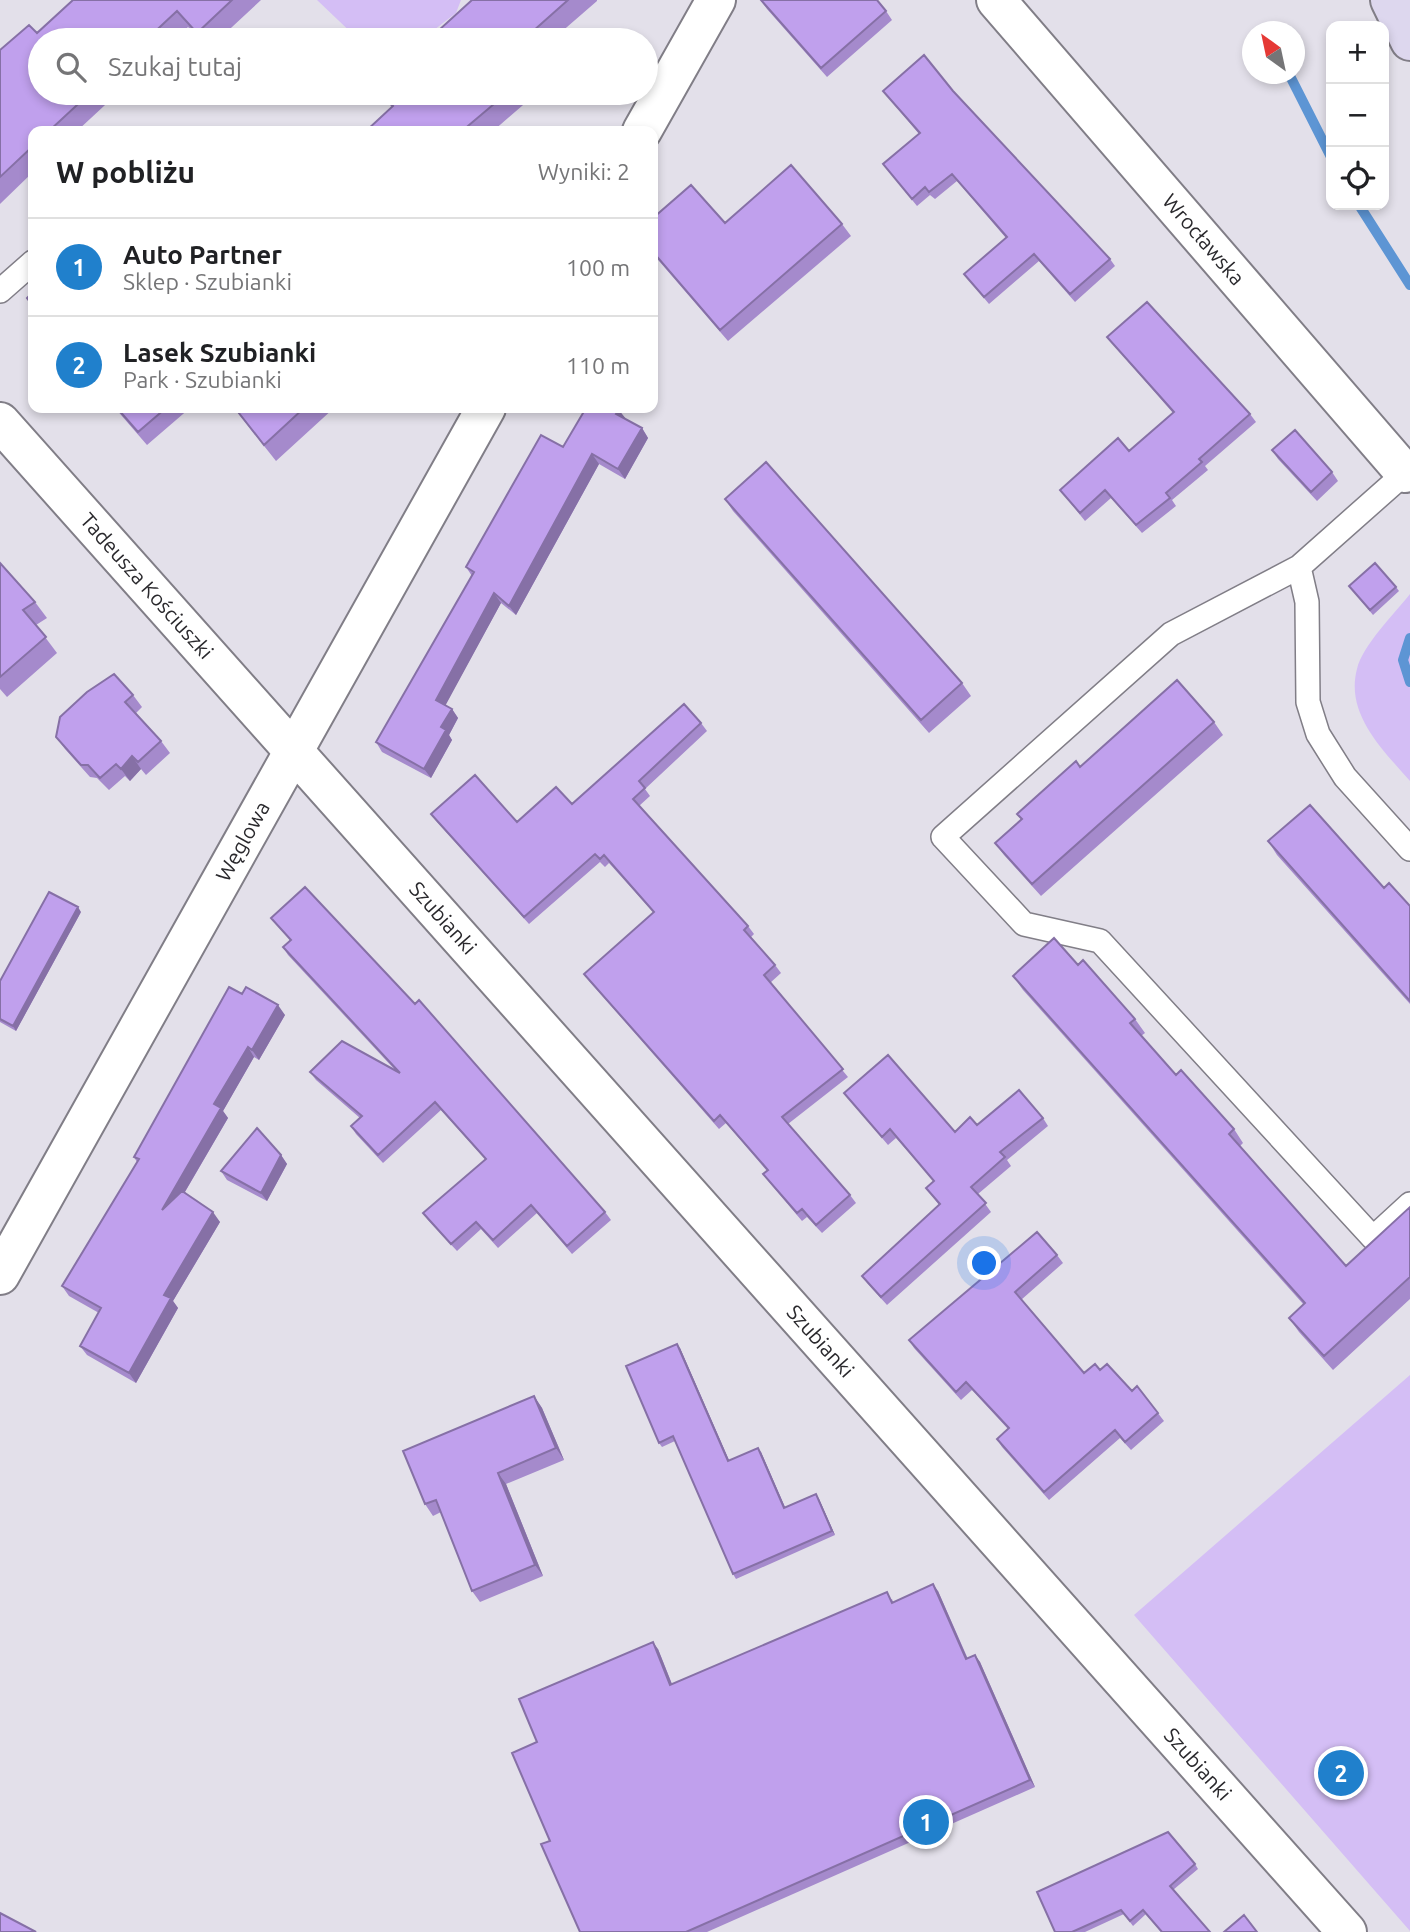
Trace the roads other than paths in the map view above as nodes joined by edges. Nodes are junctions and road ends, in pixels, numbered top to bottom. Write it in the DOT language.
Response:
graph roads {
  1 [pos="716,0"];
  2 [pos="996,0"];
  3 [pos="1390,0"];
  4 [pos="1410,41"];
  5 [pos="658,103"];
  6 [pos="657,105"];
  7 [pos="645,126"];
  8 [pos="28,266"];
  9 [pos="0,291"];
  10 [pos="483,413"];
  11 [pos="0,422"];
  12 [pos="1408,476"];
  13 [pos="1298,567"];
  14 [pos="293,750"];
  15 [pos="1410,849"];
  16 [pos="1410,1204"];
  17 [pos="0,1275"];
  18 [pos="1344,1931"];
  1 -- 5 [label="street"];
  2 -- 12 [label="street, Wrocławska"];
  3 -- 4 [label="street"];
  6 -- 7 [label="street"];
  8 -- 9 [label="lane"];
  10 -- 14 [label="street, Węglowa"];
  11 -- 14 [label="street, Tadeusza Kościuszki"];
  12 -- 13 [label="lane"];
  13 -- 15 [label="lane"];
  13 -- 16 [label="lane"];
  14 -- 17 [label="street, Węglowa"];
  14 -- 18 [label="street, Szubianki"];
}
